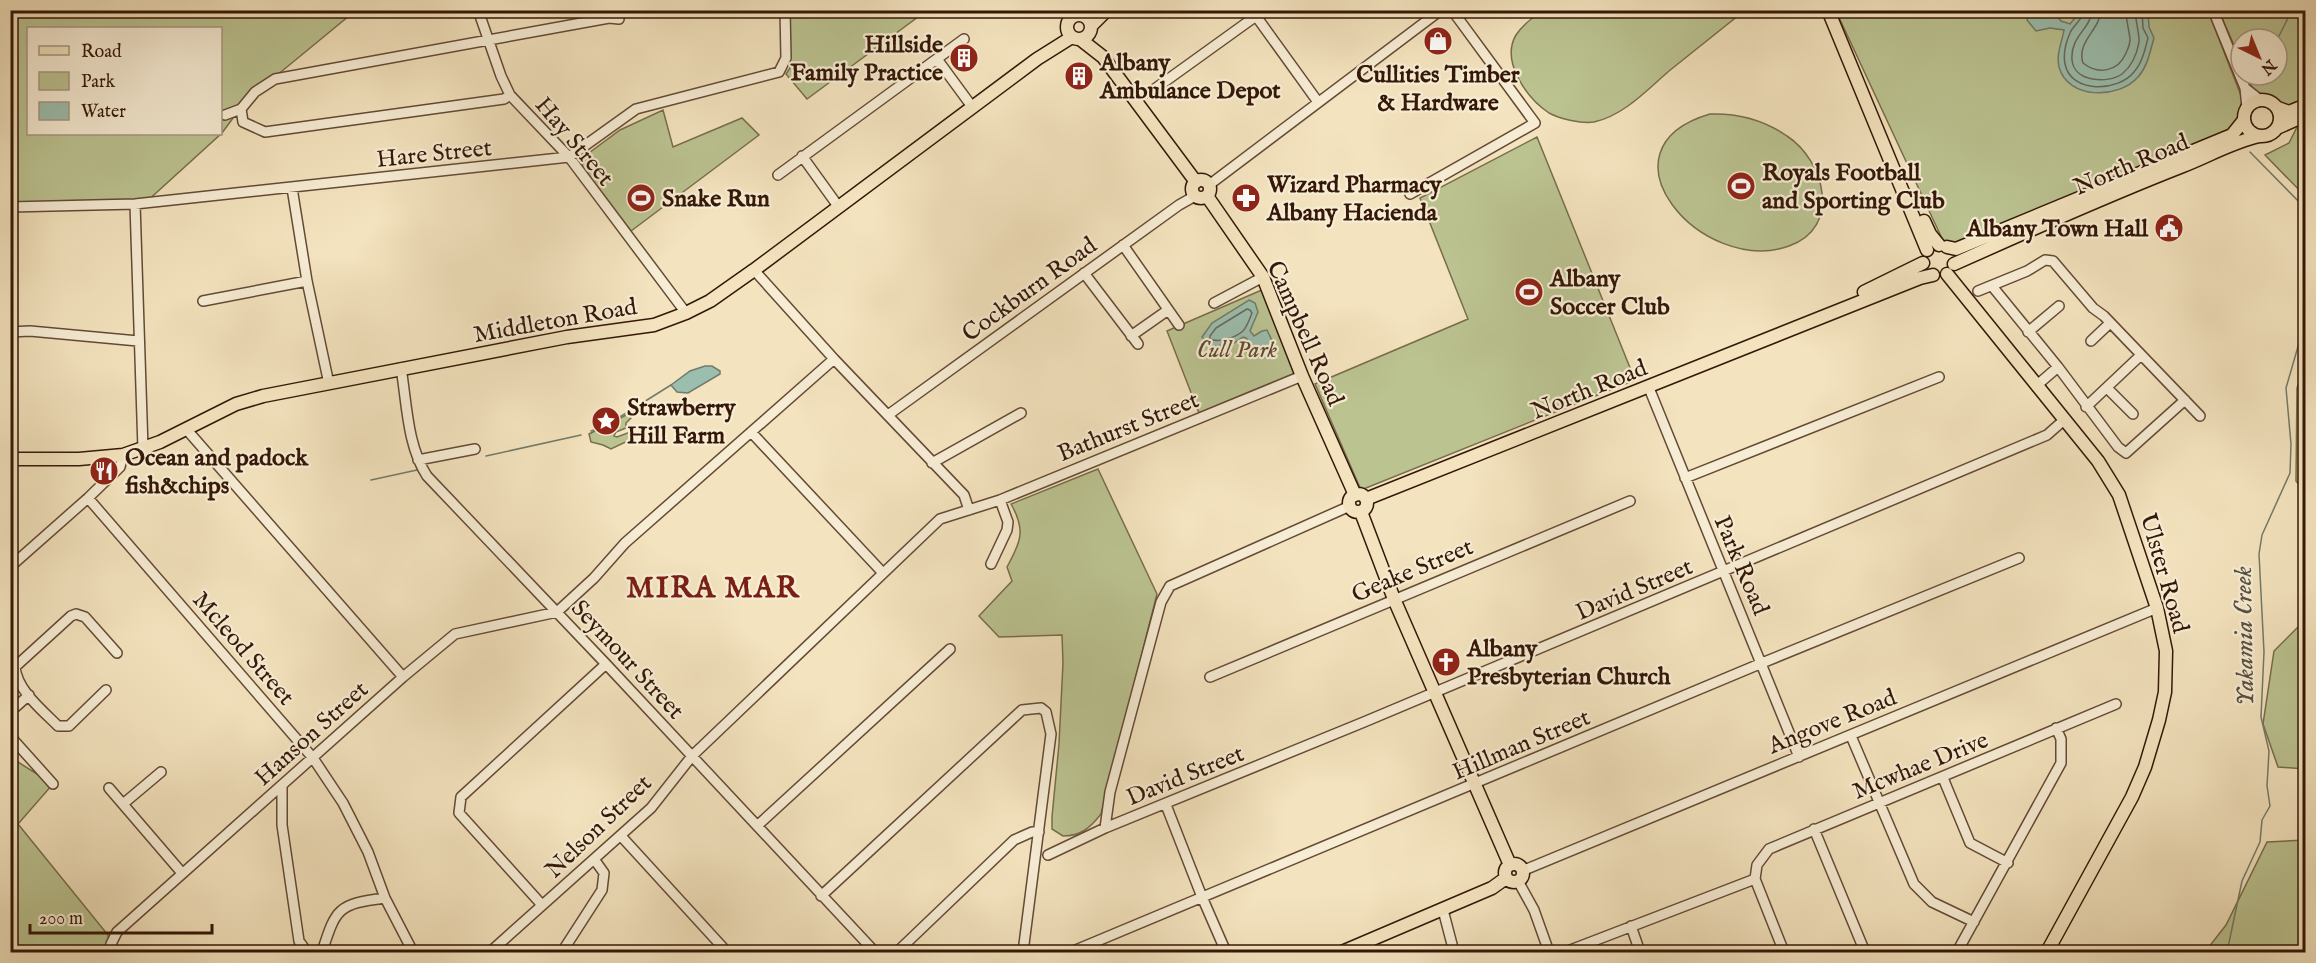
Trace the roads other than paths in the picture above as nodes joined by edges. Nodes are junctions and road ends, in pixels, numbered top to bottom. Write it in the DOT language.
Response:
graph roads {
  1 [pos="478,10"];
  2 [pos="785,10"];
  3 [pos="1097,10"];
  4 [pos="1107,10"];
  5 [pos="1441,10"];
  6 [pos="1452,10"];
  7 [pos="1828,10"];
  8 [pos="1834,10"];
  9 [pos="2214,10"];
  10 [pos="619,19"];
  11 [pos="1077,24"];
  12 [pos="488,39"];
  13 [pos="964,39"];
  14 [pos="937,59"];
  15 [pos="2246,88"];
  16 [pos="1149,93"];
  17 [pos="510,94"];
  18 [pos="2260,100"];
  19 [pos="1318,102"];
  20 [pos="2306,105"];
  21 [pos="973,108"];
  22 [pos="2278,108"];
  23 [pos="241,110"];
  24 [pos="2245,114"];
  25 [pos="225,115"];
  26 [pos="2306,115"];
  27 [pos="2277,128"];
  28 [pos="2260,136"];
  29 [pos="802,156"];
  30 [pos="569,157"];
  31 [pos="777,175"];
  32 [pos="292,188"];
  33 [pos="1204,192"];
  34 [pos="1410,194"];
  35 [pos="135,204"];
  36 [pos="838,206"];
  37 [pos="10,207"];
  38 [pos="1123,245"];
  39 [pos="1938,247"];
  40 [pos="1923,263"];
  41 [pos="1951,269"];
  42 [pos="754,270"];
  43 [pos="1084,273"];
  44 [pos="1933,275"];
  45 [pos="1263,277"];
  46 [pos="307,281"];
  47 [pos="1992,286"];
  48 [pos="1978,291"];
  49 [pos="203,301"];
  50 [pos="1214,303"];
  51 [pos="2059,306"];
  52 [pos="1168,310"];
  53 [pos="686,313"];
  54 [pos="1827,314"];
  55 [pos="2110,323"];
  56 [pos="1179,326"];
  57 [pos="10,332"];
  58 [pos="2028,332"];
  59 [pos="1131,336"];
  60 [pos="138,341"];
  61 [pos="2091,341"];
  62 [pos="1138,344"];
  63 [pos="2141,355"];
  64 [pos="834,359"];
  65 [pos="2058,367"];
  66 [pos="401,368"];
  67 [pos="1302,376"];
  68 [pos="1939,377"];
  69 [pos="329,384"];
  70 [pos="2036,386"];
  71 [pos="1649,388"];
  72 [pos="2107,388"];
  73 [pos="2185,400"];
  74 [pos="2086,407"];
  75 [pos="1021,413"];
  76 [pos="2133,414"];
  77 [pos="888,415"];
  78 [pos="2200,416"];
  79 [pos="2064,420"];
  80 [pos="187,430"];
  81 [pos="752,432"];
  82 [pos="143,449"];
  83 [pos="475,449"];
  84 [pos="123,455"];
  85 [pos="10,459"];
  86 [pos="418,460"];
  87 [pos="932,463"];
  88 [pos="1685,478"];
  89 [pos="88,498"];
  90 [pos="1000,500"];
  91 [pos="1630,501"];
  92 [pos="1358,503"];
  93 [pos="969,510"];
  94 [pos="2019,558"];
  95 [pos="991,564"];
  96 [pos="10,567"];
  97 [pos="1725,572"];
  98 [pos="884,573"];
  99 [pos="1394,599"];
  100 [pos="2157,608"];
  101 [pos="556,612"];
  102 [pos="950,649"];
  103 [pos="117,653"];
  104 [pos="1762,663"];
  105 [pos="606,664"];
  106 [pos="403,677"];
  107 [pos="1209,677"];
  108 [pos="106,690"];
  109 [pos="1436,692"];
  110 [pos="29,695"];
  111 [pos="2116,704"];
  112 [pos="10,712"];
  113 [pos="2056,729"];
  114 [pos="10,736"];
  115 [pos="1851,736"];
  116 [pos="692,756"];
  117 [pos="1800,757"];
  118 [pos="313,758"];
  119 [pos="160,771"];
  120 [pos="1943,777"];
  121 [pos="53,784"];
  122 [pos="1475,784"];
  123 [pos="282,786"];
  124 [pos="109,788"];
  125 [pos="1880,802"];
  126 [pos="123,804"];
  127 [pos="1166,805"];
  128 [pos="757,826"];
  129 [pos="1105,828"];
  130 [pos="1814,829"];
  131 [pos="1039,832"];
  132 [pos="621,836"];
  133 [pos="1048,855"];
  134 [pos="594,859"];
  135 [pos="2008,863"];
  136 [pos="182,873"];
  137 [pos="1514,874"];
  138 [pos="1755,879"];
  139 [pos="821,896"];
  140 [pos="1202,897"];
  141 [pos="385,898"];
  142 [pos="542,905"];
  143 [pos="1443,910"];
  144 [pos="1974,922"];
  145 [pos="1631,926"];
  146 [pos="110,952"];
  147 [pos="307,952"];
  148 [pos="322,952"];
  149 [pos="413,952"];
  150 [pos="490,952"];
  151 [pos="562,952"];
  152 [pos="727,952"];
  153 [pos="875,952"];
  154 [pos="897,952"];
  155 [pos="1023,952"];
  156 [pos="1071,952"];
  157 [pos="1226,952"];
  158 [pos="1342,952"];
  159 [pos="1454,952"];
  160 [pos="1549,952"];
  161 [pos="1565,952"];
  162 [pos="1640,952"];
  163 [pos="1785,952"];
  164 [pos="1864,952"];
  165 [pos="1957,952"];
  166 [pos="2047,952"];
  1 -- 12 [label="street, Hay Street"];
  2 -- 30 [label="street, Hare Street"];
  3 -- 11 [label="main road, Middleton Road"];
  4 -- 11 [label="main road, Middleton Road"];
  5 -- 19 [label="street, Cockburn Road"];
  6 -- 34 [label="street"];
  7 -- 39 [label="main road"];
  8 -- 39 [label="main road"];
  9 -- 15 [label="street"];
  10 -- 12 [label="street"];
  11 -- 21 [label="main road, Middleton Road"];
  11 -- 33 [label="main road"];
  12 -- 17 [label="street, Hay Street"];
  12 -- 23 [label="street"];
  13 -- 14 [label="street"];
  14 -- 21 [label="street"];
  14 -- 29 [label="street"];
  15 -- 18 [label="street"];
  15 -- 24 [label="street"];
  16 -- 19 [label="street"];
  17 -- 23 [label="street"];
  17 -- 30 [label="street, Hay Street"];
  18 -- 22 [label="main road"];
  18 -- 24 [label="main road"];
  19 -- 33 [label="street, Cockburn Road"];
  20 -- 22 [label="main road"];
  21 -- 36 [label="main road, Middleton Road"];
  22 -- 27 [label="main road"];
  23 -- 25 [label="street"];
  24 -- 28 [label="main road"];
  24 -- 39 [label="main road, North Road"];
  26 -- 27 [label="main road"];
  27 -- 28 [label="main road"];
  28 -- 41 [label="main road, North Road"];
  29 -- 31 [label="street"];
  29 -- 36 [label="street"];
  30 -- 32 [label="street, Hare Street"];
  30 -- 53 [label="street, Hay Street"];
  32 -- 35 [label="street, Hare Street"];
  32 -- 46 [label="street"];
  33 -- 38 [label="street, Cockburn Road"];
  33 -- 45 [label="main road, Campbell Road"];
  35 -- 37 [label="street, Hare Street"];
  35 -- 60 [label="street"];
  36 -- 42 [label="main road, Middleton Road"];
  38 -- 43 [label="street, Cockburn Road"];
  38 -- 52 [label="street"];
  39 -- 40 [label="main road"];
  39 -- 41 [label="main road"];
  40 -- 44 [label="main road"];
  40 -- 54 [label="main road, North Road"];
  41 -- 44 [label="main road"];
  41 -- 70 [label="main road, Ulster Road"];
  42 -- 53 [label="main road, Middleton Road"];
  42 -- 64 [label="street"];
  43 -- 59 [label="street"];
  43 -- 77 [label="street, Cockburn Road"];
  44 -- 54 [label="main road, North Road"];
  45 -- 50 [label="street"];
  45 -- 67 [label="main road, Campbell Road"];
  46 -- 49 [label="street"];
  46 -- 69 [label="street"];
  47 -- 48 [label="street"];
  47 -- 55 [label="street"];
  47 -- 58 [label="street"];
  51 -- 58 [label="street"];
  52 -- 56 [label="street"];
  52 -- 59 [label="street"];
  53 -- 66 [label="main road, Middleton Road"];
  54 -- 71 [label="main road, North Road"];
  55 -- 61 [label="street"];
  55 -- 63 [label="street"];
  57 -- 60 [label="street"];
  58 -- 65 [label="street"];
  59 -- 62 [label="street"];
  60 -- 82 [label="street"];
  63 -- 72 [label="street"];
  63 -- 73 [label="street"];
  64 -- 77 [label="street"];
  64 -- 81 [label="street"];
  65 -- 70 [label="street"];
  65 -- 74 [label="street"];
  66 -- 69 [label="main road, Middleton Road"];
  66 -- 86 [label="street, Seymour Street"];
  67 -- 90 [label="street, Bathurst Street"];
  67 -- 92 [label="main road, Campbell Road"];
  68 -- 88 [label="street"];
  69 -- 80 [label="main road, Middleton Road"];
  70 -- 79 [label="main road, Ulster Road"];
  71 -- 88 [label="street, Park Road"];
  71 -- 92 [label="main road, North Road"];
  72 -- 74 [label="street"];
  72 -- 76 [label="street"];
  73 -- 74 [label="street"];
  73 -- 78 [label="street"];
  75 -- 87 [label="street"];
  77 -- 87 [label="street"];
  79 -- 97 [label="street, David Street"];
  79 -- 100 [label="main road, Ulster Road"];
  80 -- 82 [label="main road, Middleton Road"];
  80 -- 106 [label="street"];
  81 -- 98 [label="street"];
  81 -- 101 [label="street"];
  82 -- 84 [label="main road, Middleton Road"];
  83 -- 86 [label="street"];
  84 -- 85 [label="main road, Middleton Road"];
  84 -- 89 [label="street"];
  86 -- 101 [label="street, Seymour Street"];
  87 -- 93 [label="street"];
  88 -- 97 [label="street, Park Road"];
  89 -- 96 [label="street"];
  89 -- 118 [label="street, Mcleod Street"];
  90 -- 93 [label="street, Bathurst Street"];
  90 -- 95 [label="street"];
  91 -- 99 [label="street, Geake Street"];
  92 -- 99 [label="main road, Campbell Road"];
  92 -- 129 [label="street, North Road"];
  93 -- 98 [label="street, Nelson Street"];
  94 -- 104 [label="street, Hillman Street"];
  97 -- 104 [label="street, Park Road"];
  97 -- 109 [label="street, David Street"];
  98 -- 116 [label="street, Nelson Street"];
  99 -- 107 [label="street, Geake Street"];
  99 -- 109 [label="main road, Campbell Road"];
  100 -- 115 [label="street, Angove Road"];
  100 -- 166 [label="main road, Ulster Road"];
  101 -- 105 [label="street, Seymour Street"];
  101 -- 106 [label="street, Hanson Street"];
  102 -- 128 [label="street"];
  103 -- 110 [label="street"];
  104 -- 117 [label="street, Park Road"];
  104 -- 122 [label="street, Hillman Street"];
  105 -- 116 [label="street, Seymour Street"];
  105 -- 142 [label="street"];
  106 -- 118 [label="street, Hanson Street"];
  108 -- 110 [label="street"];
  109 -- 122 [label="main road, Campbell Road"];
  109 -- 127 [label="street, David Street"];
  110 -- 112 [label="street"];
  111 -- 113 [label="street, Mcwhae Drive"];
  113 -- 120 [label="street, Mcwhae Drive"];
  113 -- 135 [label="street"];
  114 -- 121 [label="street"];
  115 -- 117 [label="street, Angove Road"];
  115 -- 125 [label="street"];
  116 -- 128 [label="street, Seymour Street"];
  116 -- 132 [label="street, Nelson Street"];
  117 -- 137 [label="street, Angove Road"];
  118 -- 123 [label="street, Hanson Street"];
  118 -- 141 [label="street, Mcleod Street"];
  119 -- 126 [label="street"];
  120 -- 125 [label="street, Mcwhae Drive"];
  120 -- 135 [label="street"];
  122 -- 137 [label="main road, Campbell Road"];
  122 -- 140 [label="street, Hillman Street"];
  123 -- 136 [label="street, Hanson Street"];
  123 -- 147 [label="street"];
  124 -- 126 [label="street"];
  125 -- 130 [label="street, Mcwhae Drive"];
  125 -- 144 [label="street"];
  126 -- 136 [label="street"];
  127 -- 129 [label="street, David Street"];
  127 -- 140 [label="street"];
  128 -- 139 [label="street, Seymour Street"];
  129 -- 133 [label="street, David Street"];
  130 -- 138 [label="street, Mcwhae Drive"];
  130 -- 164 [label="street"];
  131 -- 139 [label="street"];
  131 -- 154 [label="street"];
  131 -- 155 [label="street"];
  132 -- 134 [label="street, Nelson Street"];
  132 -- 152 [label="street"];
  134 -- 142 [label="street, Nelson Street"];
  134 -- 151 [label="street"];
  135 -- 144 [label="street"];
  136 -- 146 [label="street, Hanson Street"];
  137 -- 143 [label="main road, Angove Road"];
  137 -- 160 [label="street"];
  138 -- 145 [label="street"];
  138 -- 163 [label="street"];
  139 -- 153 [label="street, Seymour Street"];
  140 -- 156 [label="street, Hillman Street"];
  140 -- 157 [label="street"];
  141 -- 148 [label="street"];
  141 -- 149 [label="street, Mcleod Street"];
  142 -- 150 [label="street, Nelson Street"];
  143 -- 158 [label="main road, Angove Road"];
  143 -- 159 [label="street"];
  144 -- 165 [label="street"];
  145 -- 161 [label="street"];
  145 -- 162 [label="street"];
}
